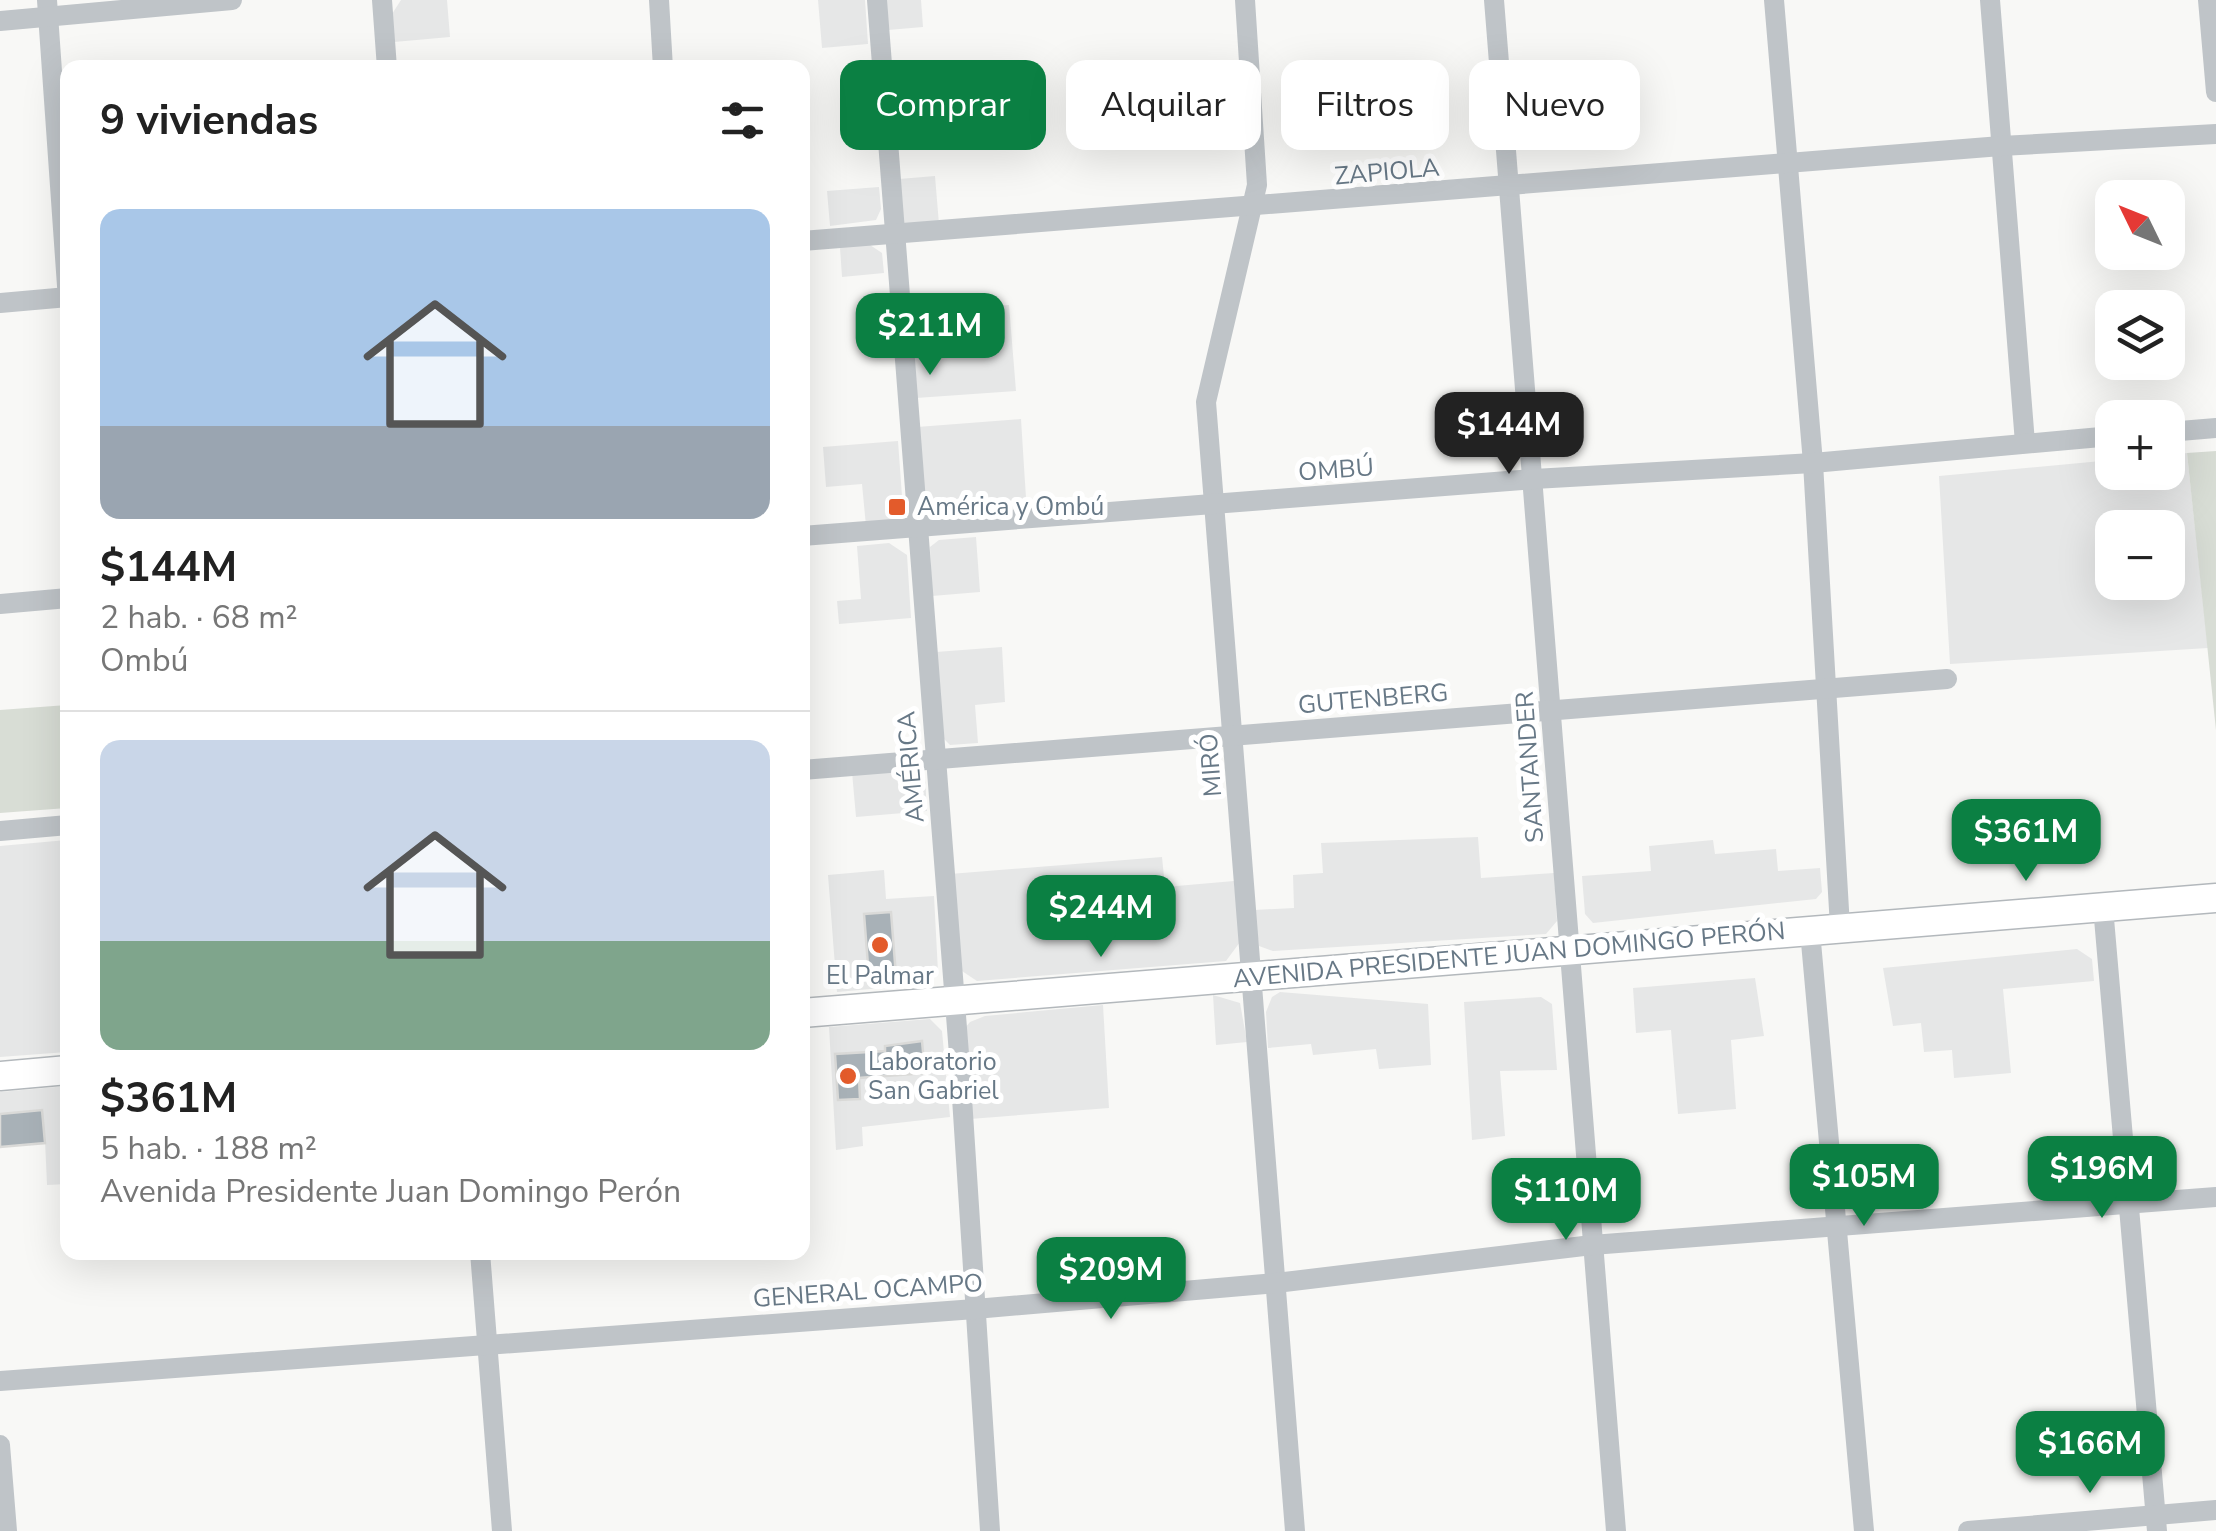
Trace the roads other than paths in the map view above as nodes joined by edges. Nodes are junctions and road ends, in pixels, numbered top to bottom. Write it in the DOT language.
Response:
graph roads {
  1 [pos="232,0"];
  2 [pos="382,0"];
  3 [pos="659,0"];
  4 [pos="877,0"];
  5 [pos="1245,0"];
  6 [pos="1494,0"];
  7 [pos="1774,0"];
  8 [pos="1990,0"];
  9 [pos="2208,0"];
  10 [pos="48,9"];
  11 [pos="0,21"];
  12 [pos="386,60"];
  13 [pos="663,60"];
  14 [pos="2216,92"];
  15 [pos="2216,134"];
  16 [pos="2001,146"];
  17 [pos="1788,162"];
  18 [pos="1510,186"];
  19 [pos="60,192"];
  20 [pos="1254,208"];
  21 [pos="894,235"];
  22 [pos="810,240"];
  23 [pos="60,298"];
  24 [pos="0,302"];
  25 [pos="2216,428"];
  26 [pos="2185,431"];
  27 [pos="2095,437"];
  28 [pos="2025,442"];
  29 [pos="1813,463"];
  30 [pos="1534,479"];
  31 [pos="1214,504"];
  32 [pos="916,527"];
  33 [pos="810,535"];
  34 [pos="60,599"];
  35 [pos="0,604"];
  36 [pos="1947,680"];
  37 [pos="1824,691"];
  38 [pos="1550,710"];
  39 [pos="1234,736"];
  40 [pos="935,759"];
  41 [pos="810,769"];
  42 [pos="60,827"];
  43 [pos="0,831"];
  44 [pos="2216,898"];
  45 [pos="2103,907"];
  46 [pos="1840,928"];
  47 [pos="1810,931"];
  48 [pos="1569,950"];
  49 [pos="1252,976"];
  50 [pos="956,1002"];
  51 [pos="810,1013"];
  52 [pos="60,1071"];
  53 [pos="0,1076"];
  54 [pos="2216,1197"];
  55 [pos="2125,1206"];
  56 [pos="1839,1227"];
  57 [pos="1592,1245"];
  58 [pos="481,1260"];
  59 [pos="1276,1283"];
  60 [pos="975,1308"];
  61 [pos="487,1344"];
  62 [pos="0,1380"];
  63 [pos="0,1445"];
  64 [pos="2216,1510"];
  65 [pos="2156,1523"];
  66 [pos="8,1531"];
  67 [pos="502,1531"];
  68 [pos="990,1531"];
  69 [pos="1295,1531"];
  70 [pos="1616,1531"];
  71 [pos="1864,1531"];
  72 [pos="1968,1531"];
  1 -- 10 [label="street"];
  2 -- 12 [label="street"];
  3 -- 13 [label="street"];
  4 -- 21 [label="street, AMÉRICA"];
  5 -- 20 [label="street, MIRÓ"];
  6 -- 18 [label="street, SANTANDER"];
  7 -- 17 [label="street"];
  8 -- 16 [label="street"];
  9 -- 14 [label="street"];
  10 -- 11 [label="street"];
  10 -- 19 [label="street"];
  15 -- 16 [label="street, ZAPIOLA"];
  16 -- 17 [label="street, ZAPIOLA"];
  16 -- 28 [label="street"];
  17 -- 18 [label="street, ZAPIOLA"];
  17 -- 29 [label="street"];
  18 -- 20 [label="street, ZAPIOLA"];
  18 -- 30 [label="street, SANTANDER"];
  20 -- 21 [label="street, ZAPIOLA"];
  20 -- 31 [label="street, MIRÓ"];
  21 -- 22 [label="street, ZAPIOLA"];
  21 -- 32 [label="street, AMÉRICA"];
  23 -- 24 [label="street"];
  25 -- 26 [label="street"];
  27 -- 28 [label="street, OMBÚ"];
  28 -- 29 [label="street, OMBÚ"];
  29 -- 30 [label="street, OMBÚ"];
  29 -- 37 [label="street"];
  30 -- 31 [label="street, OMBÚ"];
  30 -- 38 [label="street, SANTANDER"];
  31 -- 32 [label="street, OMBÚ"];
  31 -- 39 [label="street, MIRÓ"];
  32 -- 33 [label="street, OMBÚ"];
  32 -- 40 [label="street, AMÉRICA"];
  34 -- 35 [label="street"];
  36 -- 37 [label="street, GUTENBERG"];
  37 -- 38 [label="street, GUTENBERG"];
  37 -- 46 [label="street"];
  38 -- 39 [label="street, GUTENBERG"];
  38 -- 48 [label="street, SANTANDER"];
  39 -- 40 [label="street, GUTENBERG"];
  39 -- 49 [label="street, MIRÓ"];
  40 -- 41 [label="street, GUTENBERG"];
  40 -- 50 [label="street, AMÉRICA"];
  42 -- 43 [label="street"];
  44 -- 45 [label="main road, AVENIDA PRESIDENTE JUAN DOMINGO PERÓN"];
  45 -- 46 [label="main road, AVENIDA PRESIDENTE JUAN DOMINGO PERÓN"];
  45 -- 55 [label="street"];
  46 -- 47 [label="main road, AVENIDA PRESIDENTE JUAN DOMINGO PERÓN"];
  47 -- 48 [label="main road, AVENIDA PRESIDENTE JUAN DOMINGO PERÓN"];
  47 -- 56 [label="street"];
  48 -- 49 [label="main road, AVENIDA PRESIDENTE JUAN DOMINGO PERÓN"];
  48 -- 57 [label="street, SANTANDER"];
  49 -- 50 [label="main road, AVENIDA PRESIDENTE JUAN DOMINGO PERÓN"];
  49 -- 59 [label="street, MIRÓ"];
  50 -- 51 [label="main road, AVENIDA PRESIDENTE JUAN DOMINGO PERÓN"];
  50 -- 60 [label="street, AMÉRICA"];
  52 -- 53 [label="main road"];
  54 -- 55 [label="street, GENERAL OCAMPO"];
  55 -- 56 [label="street, GENERAL OCAMPO"];
  55 -- 65 [label="street"];
  56 -- 57 [label="street, GENERAL OCAMPO"];
  56 -- 71 [label="street"];
  57 -- 59 [label="street, GENERAL OCAMPO"];
  57 -- 70 [label="street, SANTANDER"];
  58 -- 61 [label="street"];
  59 -- 60 [label="street, GENERAL OCAMPO"];
  59 -- 69 [label="street, MIRÓ"];
  60 -- 61 [label="street, GENERAL OCAMPO"];
  60 -- 68 [label="street, AMÉRICA"];
  61 -- 62 [label="street, GENERAL OCAMPO"];
  61 -- 67 [label="street"];
  63 -- 66 [label="street"];
  64 -- 65 [label="street"];
  65 -- 72 [label="street"];
}
